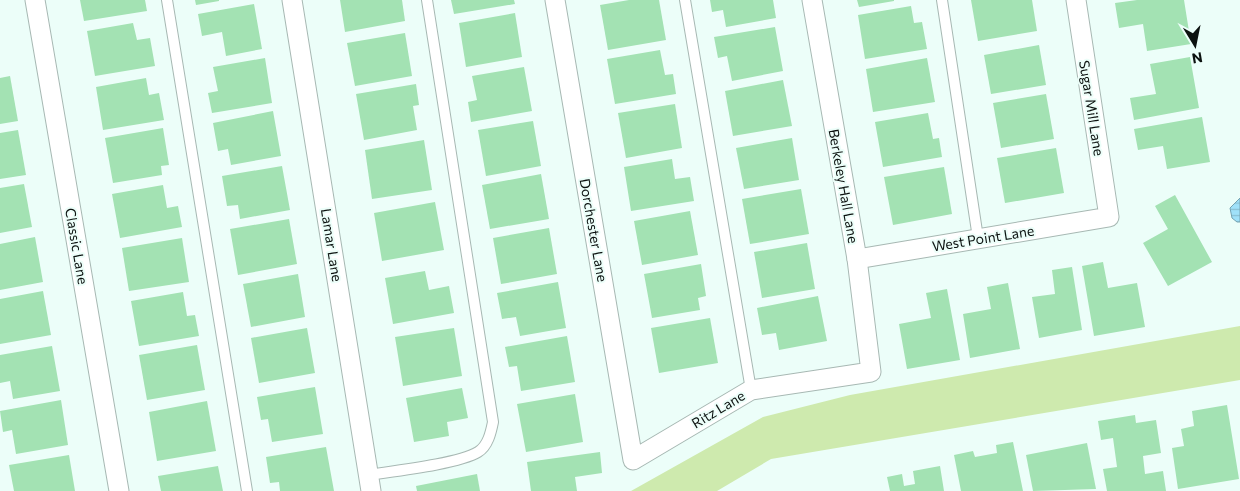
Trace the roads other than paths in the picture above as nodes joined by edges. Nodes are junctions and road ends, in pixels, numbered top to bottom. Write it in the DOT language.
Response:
graph roads {
  1 [pos="35,0"];
  2 [pos="167,0"];
  3 [pos="292,0"];
  4 [pos="427,0"];
  5 [pos="555,0"];
  6 [pos="685,0"];
  7 [pos="812,0"];
  8 [pos="942,0"];
  9 [pos="1076,0"];
  10 [pos="1109,217"];
  11 [pos="978,238"];
  12 [pos="857,258"];
  13 [pos="871,372"];
  14 [pos="751,390"];
  15 [pos="632,460"];
  16 [pos="369,483"];
  17 [pos="119,491"];
  18 [pos="247,491"];
  1 -- 17 [label="street, Classic Lane"];
  2 -- 18 [label="lane"];
  3 -- 16 [label="street, Lamar Lane"];
  4 -- 16 [label="lane"];
  5 -- 15 [label="street, Dorchester Lane"];
  6 -- 14 [label="lane"];
  7 -- 12 [label="street, Berkeley Hall Lane"];
  8 -- 11 [label="lane"];
  9 -- 10 [label="street, Sugar Mill Lane"];
  10 -- 11 [label="street, West Point Lane"];
  11 -- 12 [label="street, West Point Lane"];
  12 -- 13 [label="street, Berkeley Hall Lane"];
  13 -- 14 [label="street, Ritz Lane"];
  14 -- 15 [label="street, Ritz Lane"];
}
